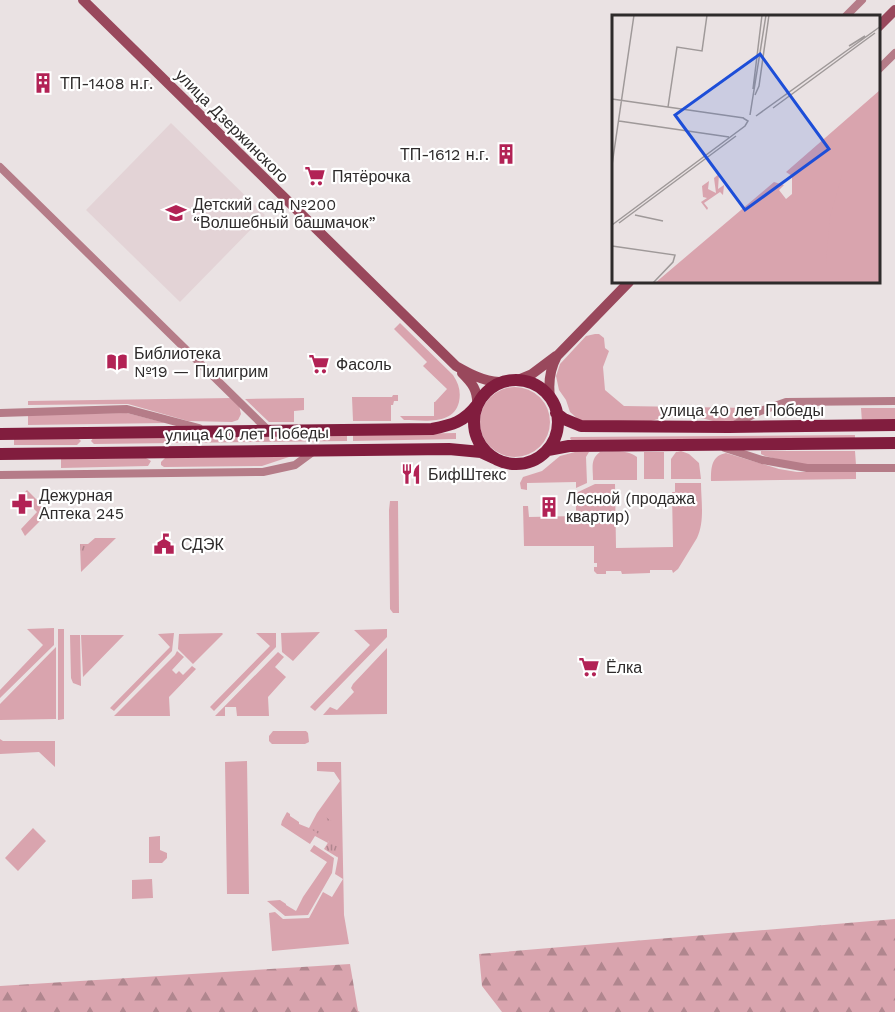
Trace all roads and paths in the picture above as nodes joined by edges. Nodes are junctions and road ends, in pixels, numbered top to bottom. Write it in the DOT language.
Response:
graph roads {
  1 [pos="82,0"];
  2 [pos="862,0"];
  3 [pos="895,10"];
  4 [pos="847,15"];
  5 [pos="880,26"];
  6 [pos="895,54"];
  7 [pos="880,69"];
  8 [pos="0,167"];
  9 [pos="627,284"];
  10 [pos="556,356"];
  11 [pos="456,366"];
  12 [pos="520,380"];
  13 [pos="499,382"];
  14 [pos="550,397"];
  15 [pos="895,401"];
  16 [pos="477,405"];
  17 [pos="0,412"];
  18 [pos="556,413"];
  19 [pos="895,425"];
  20 [pos="729,427"];
  21 [pos="269,431"];
  22 [pos="215,432"];
  23 [pos="0,434"];
  24 [pos="85,434"];
  25 [pos="895,443"];
  26 [pos="718,445"];
  27 [pos="315,450"];
  28 [pos="548,450"];
  29 [pos="86,453"];
  30 [pos="0,454"];
  31 [pos="494,458"];
  32 [pos="895,468"];
  33 [pos="0,475"];
  1 -- 11 [label="main road, улица Дзержинского"];
  2 -- 4 [label="street"];
  3 -- 5 [label="main road"];
  6 -- 7 [label="street"];
  8 -- 21 [label="street"];
  9 -- 10 [label="main road"];
  10 -- 12 [label="main road"];
  10 -- 14 [label="main road"];
  11 -- 13 [label="main road, улица Дзержинского"];
  11 -- 16 [label="main road"];
  12 -- 13 [label="main road"];
  12 -- 14 [label="main road"];
  13 -- 16 [label="main road"];
  14 -- 18 [label="main road"];
  15 -- 20 [label="street"];
  16 -- 21 [label="main road, улица 40 лет Победы"];
  16 -- 31 [label="main road"];
  17 -- 22 [label="street"];
  18 -- 20 [label="main road, улица 40 лет Победы"];
  18 -- 28 [label="main road"];
  19 -- 20 [label="main road, улица 40 лет Победы"];
  21 -- 22 [label="main road, улица 40 лет Победы"];
  22 -- 24 [label="main road, улица 40 лет Победы"];
  23 -- 24 [label="main road, улица 40 лет Победы"];
  24 -- 29 [label="main road"];
  25 -- 26 [label="main road, улица 40 лет Победы"];
  26 -- 28 [label="main road, улица 40 лет Победы"];
  26 -- 32 [label="street, улица 40 лет Победы"];
  27 -- 29 [label="main road, улица 40 лет Победы"];
  27 -- 31 [label="main road, улица 40 лет Победы"];
  27 -- 33 [label="street"];
  28 -- 31 [label="main road"];
  29 -- 30 [label="main road, улица 40 лет Победы"];
}
